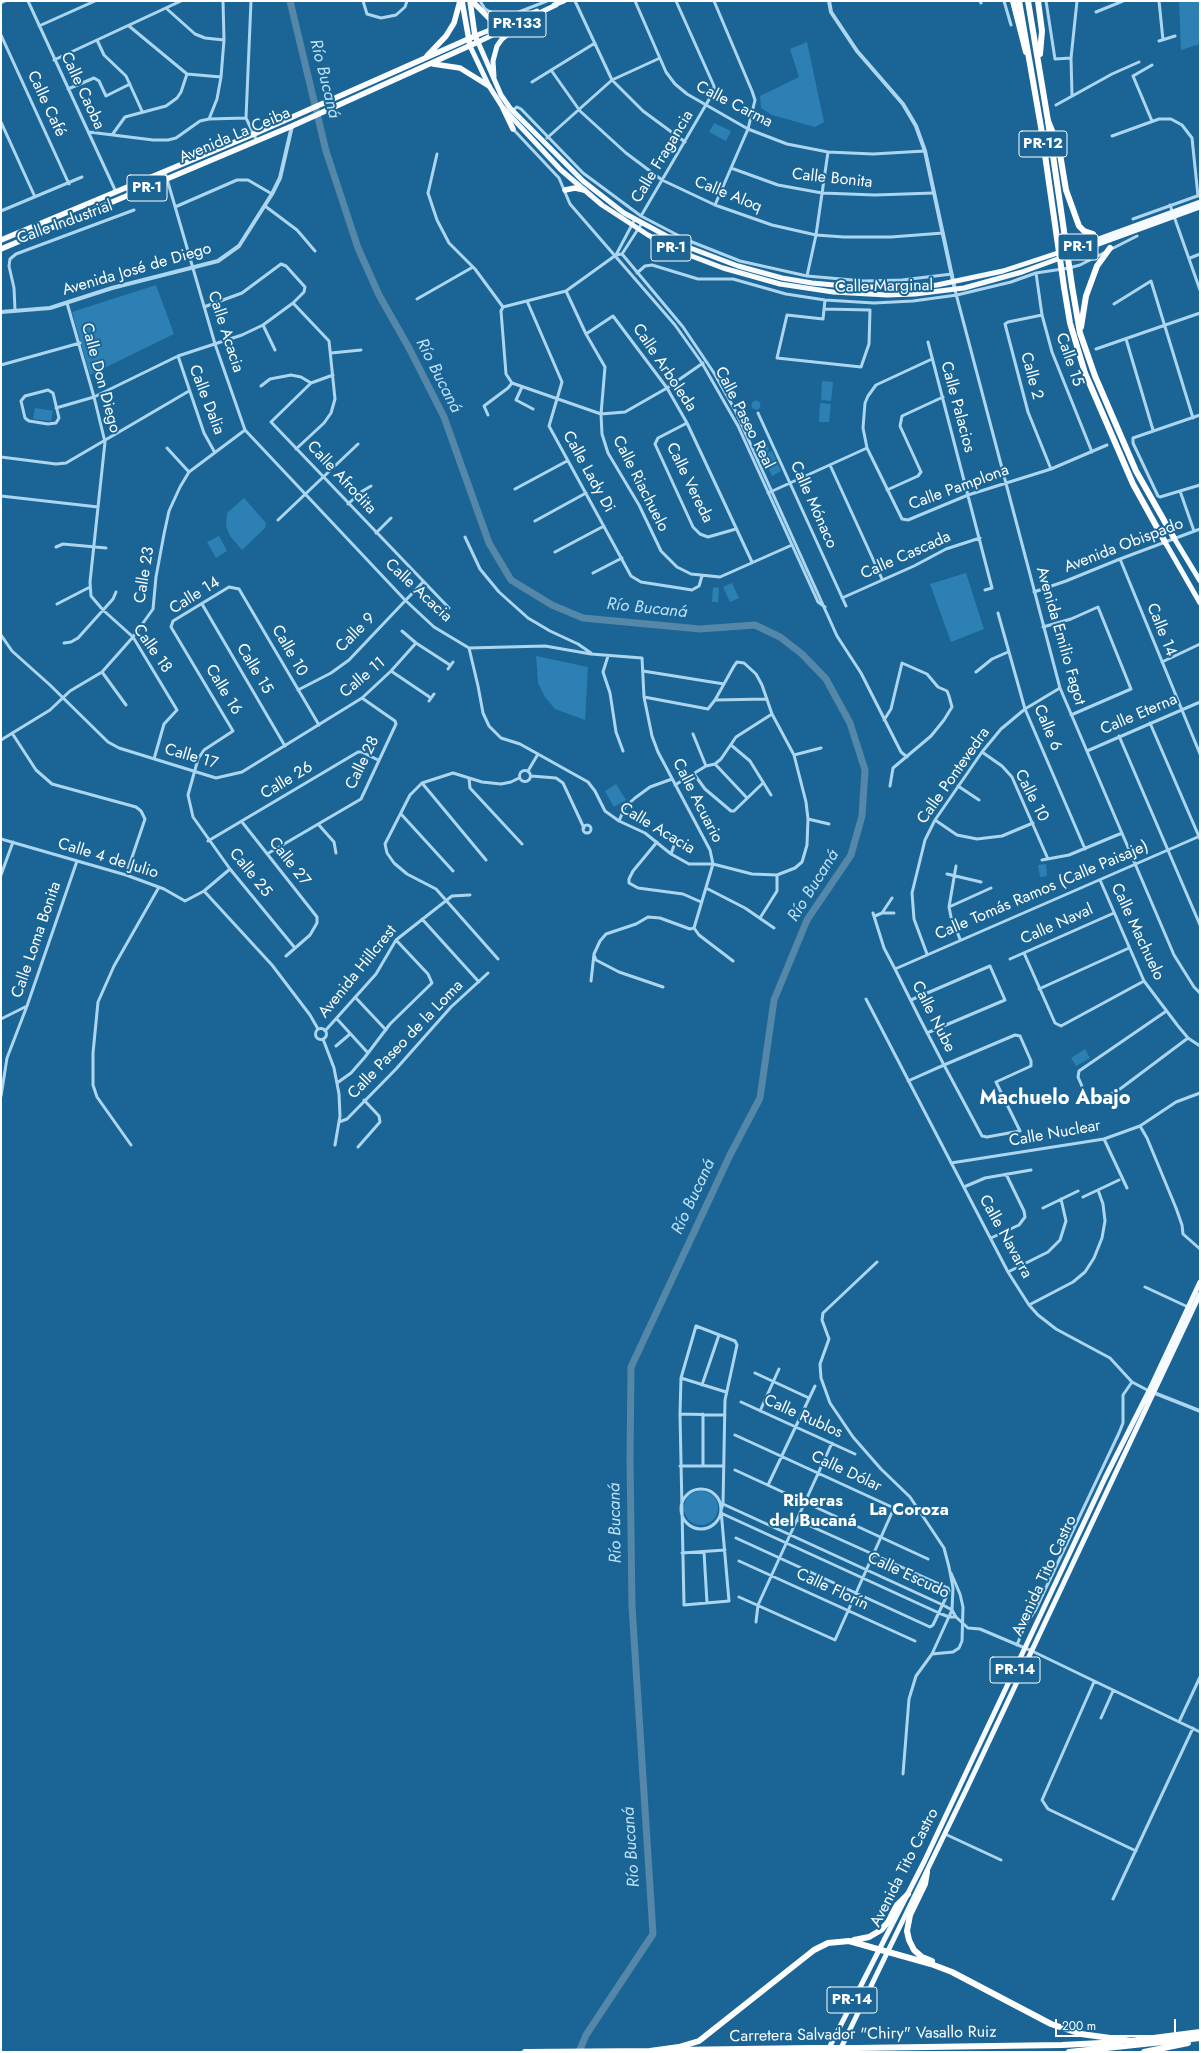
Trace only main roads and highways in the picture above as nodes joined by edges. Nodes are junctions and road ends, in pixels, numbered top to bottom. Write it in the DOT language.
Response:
graph roads {
  1 [pos="461,1"];
  2 [pos="471,1"];
  3 [pos="564,1"];
  4 [pos="1012,1"];
  5 [pos="1019,1"];
  6 [pos="1028,1"];
  7 [pos="1038,1"];
  8 [pos="522,20"];
  9 [pos="475,36"];
  10 [pos="468,39"];
  11 [pos="478,42"];
  12 [pos="470,46"];
  13 [pos="424,60"];
  14 [pos="1039,61"];
  15 [pos="1030,63"];
  16 [pos="433,64"];
  17 [pos="494,80"];
  18 [pos="489,86"];
  19 [pos="503,108"];
  20 [pos="1048,121"];
  21 [pos="513,128"];
  22 [pos="565,190"];
  23 [pos="584,190"];
  24 [pos="1199,198"];
  25 [pos="1200,207"];
  26 [pos="1093,234"];
  27 [pos="1,240"];
  28 [pos="1110,248"];
  29 [pos="1,249"];
  30 [pos="1080,333"];
  31 [pos="1174,538"];
  32 [pos="1165,542"];
  33 [pos="1200,581"];
  34 [pos="1200,603"];
  35 [pos="1200,1282"];
  36 [pos="1200,1294"];
  37 [pos="1151,1392"];
  38 [pos="927,1872"];
  39 [pos="908,1894"];
  40 [pos="849,1940"];
  41 [pos="879,1949"];
  42 [pos="888,1951"];
  43 [pos="952,1972"];
  44 [pos="1200,2032"];
  45 [pos="1200,2039"];
  46 [pos="1132,2041"];
  47 [pos="650,2051"];
  48 [pos="526,2052"];
  49 [pos="530,2052"];
  50 [pos="826,2052"];
  51 [pos="839,2052"];
  52 [pos="1069,2052"];
  53 [pos="1144,2052"];
  1 -- 10 [label="highway"];
  1 -- 13 [label="highway"];
  2 -- 8 [label="highway"];
  2 -- 9 [label="highway"];
  3 -- 8 [label="main road, PR-133"];
  4 -- 15 [label="highway, bridge"];
  5 -- 15 [label="highway, PR-12, bridge"];
  6 -- 14 [label="highway, PR-12"];
  7 -- 14 [label="highway"];
  8 -- 9 [label="main road, PR-133"];
  8 -- 11 [label="main road, PR-133"];
  8 -- 17 [label="main road"];
  9 -- 10 [label="highway, Avenida La Ceiba / PR-1"];
  9 -- 11 [label="highway, PR-1"];
  10 -- 12 [label="highway, PR-1"];
  10 -- 13 [label="highway, Avenida La Ceiba / PR-1"];
  11 -- 12 [label="highway, Avenida La Ceiba / PR-1"];
  11 -- 17 [label="main road, PR-1"];
  12 -- 16 [label="highway, Avenida La Ceiba / PR-1"];
  12 -- 18 [label="main road, PR-1"];
  13 -- 27 [label="highway, Avenida La Ceiba / PR-1"];
  14 -- 20 [label="highway, PR-12"];
  15 -- 32 [label="highway, PR-12, bridge"];
  16 -- 18 [label="highway"];
  16 -- 29 [label="highway, Avenida La Ceiba / PR-1"];
  17 -- 24 [label="main road, PR-1"];
  18 -- 19 [label="main road, PR-1"];
  19 -- 21 [label="highway"];
  19 -- 23 [label="main road, PR-1"];
  20 -- 26 [label="highway, bridge"];
  20 -- 30 [label="highway, PR-12, bridge"];
  22 -- 23 [label="highway"];
  23 -- 25 [label="main road, PR-1"];
  28 -- 30 [label="highway"];
  30 -- 31 [label="highway, PR-12"];
  31 -- 33 [label="main road, PR-12"];
  32 -- 34 [label="main road, PR-12"];
  35 -- 37 [label="main road, Avenida Tito Castro / PR-14"];
  36 -- 37 [label="main road, Avenida Tito Castro / PR-14"];
  37 -- 38 [label="main road, Avenida Tito Castro / PR-14"];
  37 -- 39 [label="main road, Avenida Tito Castro / PR-14"];
  38 -- 42 [label="main road, Avenida Tito Castro / PR-14"];
  38 -- 43 [label="highway"];
  39 -- 40 [label="highway"];
  39 -- 41 [label="main road, Avenida Tito Castro / PR-14"];
  40 -- 41 [label="highway"];
  40 -- 47 [label="highway"];
  41 -- 42 [label="highway"];
  41 -- 50 [label="main road, Avenida Tito Castro / PR-14"];
  42 -- 43 [label="highway"];
  42 -- 51 [label="main road, Avenida Tito Castro / PR-14"];
  43 -- 46 [label="highway"];
  44 -- 46 [label="highway, Carretera Salvador \"Chiry\" Vasallo Ruiz"];
  45 -- 52 [label="highway"];
  45 -- 53 [label="highway"];
  46 -- 47 [label="highway, Carretera Salvador \"Chiry\" Vasallo Ruiz, bridge"];
  47 -- 49 [label="highway, Carretera Salvador \"Chiry\" Vasallo Ruiz"];
  48 -- 49 [label="highway, Carretera Salvador \"Chiry\" Vasallo Ruiz"];
}
